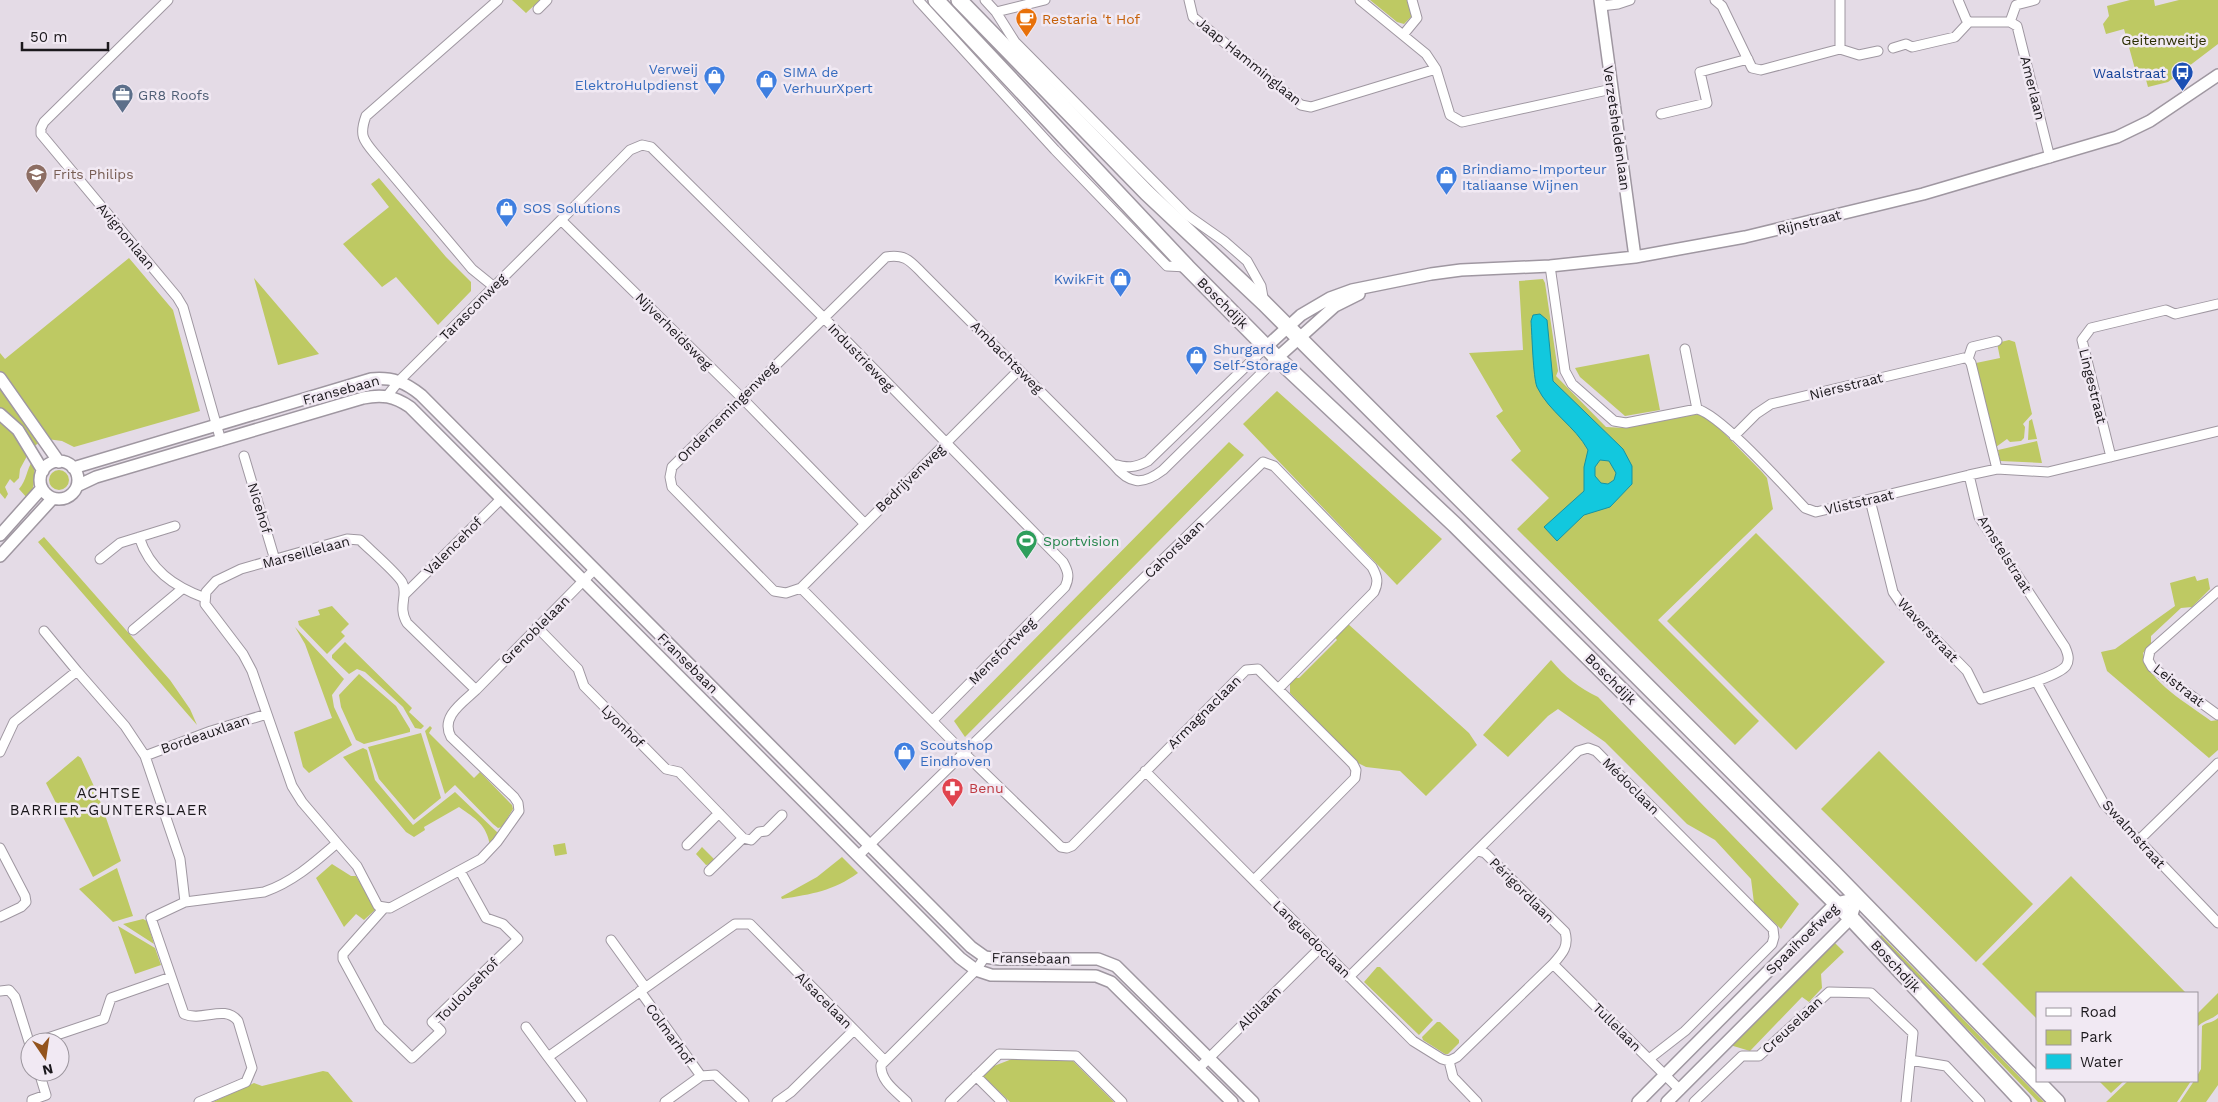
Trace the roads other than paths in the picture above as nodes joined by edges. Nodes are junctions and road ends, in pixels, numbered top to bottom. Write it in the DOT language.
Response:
graph roads {
  1 [pos="168,0"];
  2 [pos="498,0"];
  3 [pos="548,0"];
  4 [pos="918,0"];
  5 [pos="936,0"];
  6 [pos="959,0"];
  7 [pos="985,0"];
  8 [pos="1045,0"];
  9 [pos="1189,0"];
  10 [pos="1360,0"];
  11 [pos="1412,0"];
  12 [pos="1630,0"];
  13 [pos="1714,0"];
  14 [pos="1840,0"];
  15 [pos="1958,0"];
  16 [pos="2035,0"];
  17 [pos="1601,3"];
  18 [pos="538,9"];
  19 [pos="996,12"];
  20 [pos="1969,22"];
  21 [pos="2010,22"];
  22 [pos="1403,35"];
  23 [pos="1893,48"];
  24 [pos="1840,50"];
  25 [pos="1878,51"];
  26 [pos="1748,60"];
  27 [pos="1436,69"];
  28 [pos="2218,75"];
  29 [pos="1612,89"];
  30 [pos="1661,114"];
  31 [pos="2050,158"];
  32 [pos="562,220"];
  33 [pos="898,255"];
  34 [pos="1635,256"];
  35 [pos="1550,266"];
  36 [pos="1187,267"];
  37 [pos="1376,285"];
  38 [pos="494,286"];
  39 [pos="1264,303"];
  40 [pos="2218,304"];
  41 [pos="824,318"];
  42 [pos="1288,327"];
  43 [pos="1298,338"];
  44 [pos="1997,341"];
  45 [pos="1266,347"];
  46 [pos="1685,349"];
  47 [pos="1277,358"];
  48 [pos="1968,358"];
  49 [pos="1019,370"];
  50 [pos="0,378"];
  51 [pos="399,380"];
  52 [pos="387,396"];
  53 [pos="742,398"];
  54 [pos="1697,409"];
  55 [pos="0,414"];
  56 [pos="217,425"];
  57 [pos="2218,431"];
  58 [pos="1734,436"];
  59 [pos="1173,437"];
  60 [pos="221,440"];
  61 [pos="945,444"];
  62 [pos="1185,448"];
  63 [pos="244,456"];
  64 [pos="2111,457"];
  65 [pos="59,462"];
  66 [pos="1113,464"];
  67 [pos="73,468"];
  68 [pos="1997,469"];
  69 [pos="43,471"];
  70 [pos="1969,475"];
  71 [pos="77,486"];
  72 [pos="42,488"];
  73 [pos="53,498"];
  74 [pos="501,499"];
  75 [pos="1870,500"];
  76 [pos="864,523"];
  77 [pos="175,526"];
  78 [pos="0,535"];
  79 [pos="139,537"];
  80 [pos="0,556"];
  81 [pos="100,559"];
  82 [pos="275,560"];
  83 [pos="594,570"];
  84 [pos="1068,580"];
  85 [pos="584,581"];
  86 [pos="801,588"];
  87 [pos="182,589"];
  88 [pos="2218,591"];
  89 [pos="405,594"];
  90 [pos="205,598"];
  91 [pos="538,627"];
  92 [pos="133,630"];
  93 [pos="44,631"];
  94 [pos="78,671"];
  95 [pos="2036,681"];
  96 [pos="1278,688"];
  97 [pos="476,690"];
  98 [pos="1981,699"];
  99 [pos="266,714"];
  100 [pos="2218,715"];
  101 [pos="933,720"];
  102 [pos="0,752"];
  103 [pos="964,753"];
  104 [pos="144,756"];
  105 [pos="2218,763"];
  106 [pos="1145,771"];
  107 [pos="719,814"];
  108 [pos="782,815"];
  109 [pos="743,838"];
  110 [pos="2138,842"];
  111 [pos="337,843"];
  112 [pos="870,844"];
  113 [pos="687,845"];
  114 [pos="0,848"];
  115 [pos="1478,851"];
  116 [pos="858,856"];
  117 [pos="460,871"];
  118 [pos="710,871"];
  119 [pos="1254,880"];
  120 [pos="1857,898"];
  121 [pos="185,902"];
  122 [pos="1836,903"];
  123 [pos="384,908"];
  124 [pos="0,916"];
  125 [pos="1851,918"];
  126 [pos="2218,923"];
  127 [pos="1774,938"];
  128 [pos="611,940"];
  129 [pos="1320,948"];
  130 [pos="985,957"];
  131 [pos="1553,964"];
  132 [pos="976,970"];
  133 [pos="1349,977"];
  134 [pos="171,978"];
  135 [pos="642,989"];
  136 [pos="0,991"];
  137 [pos="526,1027"];
  138 [pos="854,1030"];
  139 [pos="26,1032"];
  140 [pos="66,1032"];
  141 [pos="548,1057"];
  142 [pos="1209,1058"];
  143 [pos="1649,1059"];
  144 [pos="1910,1060"];
  145 [pos="885,1061"];
  146 [pos="1449,1061"];
  147 [pos="1198,1068"];
  148 [pos="1665,1075"];
  149 [pos="701,1076"];
  150 [pos="976,1076"];
  151 [pos="2036,1081"];
  152 [pos="42,1082"];
  153 [pos="2037,1082"];
  154 [pos="1680,1090"];
  155 [pos="32,1102"];
  156 [pos="199,1102"];
  157 [pos="582,1102"];
  158 [pos="665,1102"];
  159 [pos="744,1102"];
  160 [pos="777,1102"];
  161 [pos="907,1102"];
  162 [pos="950,1102"];
  163 [pos="1002,1102"];
  164 [pos="1122,1102"];
  165 [pos="1232,1102"];
  166 [pos="1253,1102"];
  167 [pos="1477,1102"];
  168 [pos="1638,1102"];
  169 [pos="1667,1102"];
  170 [pos="1694,1102"];
  171 [pos="1906,1102"];
  172 [pos="1980,1102"];
  173 [pos="2024,1102"];
  174 [pos="2057,1102"];
  1 -- 56 [label="street, Avignonlaan"];
  2 -- 38 [label="street"];
  3 -- 18 [label="street"];
  4 -- 36 [label="street, Boschdijk"];
  5 -- 36 [label="main road, Boschdijk"];
  6 -- 39 [label="main road, Boschdijk"];
  7 -- 19 [label="street, Boschdijk"];
  8 -- 19 [label="street"];
  9 -- 27 [label="street, Jaap Hamminglaan"];
  10 -- 22 [label="street"];
  11 -- 22 [label="street"];
  12 -- 17 [label="street"];
  13 -- 26 [label="street"];
  14 -- 24 [label="street"];
  15 -- 20 [label="street"];
  16 -- 21 [label="street"];
  17 -- 29 [label="street, Verzetsheldenlaan"];
  19 -- 39 [label="street, Boschdijk"];
  20 -- 21 [label="street"];
  20 -- 23 [label="street"];
  21 -- 31 [label="street, Amerlaan"];
  22 -- 27 [label="street"];
  24 -- 25 [label="street"];
  24 -- 26 [label="street"];
  26 -- 30 [label="street"];
  27 -- 29 [label="street"];
  28 -- 31 [label="street, Rijnstraat"];
  29 -- 34 [label="street, Verzetsheldenlaan"];
  31 -- 34 [label="street, Rijnstraat"];
  32 -- 38 [label="street, Tarasconweg"];
  32 -- 41 [label="street, Industrieweg"];
  32 -- 53 [label="street, Nijverheidsweg"];
  33 -- 41 [label="street, Ondernemingenweg"];
  33 -- 49 [label="street, Ambachtsweg"];
  34 -- 35 [label="street, Rijnstraat"];
  35 -- 37 [label="street, Rijnstraat"];
  35 -- 54 [label="street"];
  36 -- 45 [label="main road, Boschdijk"];
  37 -- 42 [label="street, Rijnstraat"];
  37 -- 43 [label="street, Rijnstraat"];
  38 -- 51 [label="street, Tarasconweg"];
  39 -- 42 [label="main road, Boschdijk"];
  40 -- 64 [label="street, Lingestraat"];
  41 -- 53 [label="street, Ondernemingenweg"];
  41 -- 61 [label="street, Industrieweg"];
  42 -- 43 [label="main road, Boschdijk"];
  42 -- 45 [label="street, Rijnstraat"];
  43 -- 47 [label="street, Rijnstraat"];
  43 -- 120 [label="main road, Boschdijk"];
  44 -- 48 [label="street, Niersstraat"];
  45 -- 47 [label="main road, Boschdijk"];
  45 -- 59 [label="street"];
  46 -- 54 [label="street"];
  47 -- 62 [label="street, Ambachtsweg"];
  47 -- 122 [label="main road, Boschdijk"];
  48 -- 58 [label="street, Niersstraat"];
  48 -- 68 [label="street"];
  49 -- 61 [label="street, Bedrijvenweg"];
  49 -- 66 [label="street, Ambachtsweg"];
  50 -- 65 [label="street"];
  51 -- 52 [label="street, Tarasconweg"];
  51 -- 56 [label="street, Fransebaan"];
  51 -- 83 [label="street, Fransebaan"];
  52 -- 60 [label="street, Fransebaan"];
  52 -- 74 [label="street, Fransebaan"];
  53 -- 76 [label="street, Nijverheidsweg"];
  53 -- 86 [label="street, Ondernemingenweg"];
  54 -- 58 [label="street, Vliststraat"];
  55 -- 69 [label="street"];
  56 -- 60 [label="street, Avignonlaan"];
  56 -- 67 [label="street, Fransebaan"];
  57 -- 64 [label="street"];
  58 -- 75 [label="street, Vliststraat"];
  59 -- 62 [label="street"];
  59 -- 66 [label="street"];
  60 -- 71 [label="street, Fransebaan"];
  61 -- 76 [label="street, Bedrijvenweg"];
  61 -- 84 [label="street, Industrieweg"];
  62 -- 66 [label="street, Ambachtsweg"];
  63 -- 82 [label="street, Nicehof"];
  64 -- 68 [label="street"];
  65 -- 67 [label="street"];
  65 -- 69 [label="street"];
  67 -- 71 [label="street"];
  68 -- 70 [label="street"];
  69 -- 72 [label="street"];
  70 -- 75 [label="street, Vliststraat"];
  70 -- 95 [label="street, Amstelstraat"];
  71 -- 73 [label="street"];
  72 -- 73 [label="street"];
  72 -- 78 [label="street"];
  73 -- 80 [label="street"];
  74 -- 85 [label="street, Fransebaan"];
  74 -- 89 [label="street, Valencehof"];
  75 -- 98 [label="street, Waverstraat"];
  76 -- 86 [label="street, Bedrijvenweg"];
  77 -- 79 [label="street"];
  79 -- 81 [label="street"];
  79 -- 87 [label="street"];
  82 -- 89 [label="street, Marseillelaan"];
  82 -- 90 [label="street, Marseillelaan"];
  83 -- 85 [label="street, Grenoblelaan"];
  83 -- 112 [label="street, Fransebaan"];
  84 -- 101 [label="street, Mensfortweg"];
  85 -- 91 [label="street, Grenoblelaan"];
  85 -- 116 [label="street, Fransebaan"];
  86 -- 101 [label="street"];
  87 -- 90 [label="street"];
  87 -- 92 [label="street"];
  88 -- 100 [label="street, Leistraat"];
  89 -- 97 [label="street, Marseillelaan"];
  90 -- 99 [label="street"];
  91 -- 97 [label="street, Grenoblelaan"];
  91 -- 107 [label="street, Lyonhof"];
  93 -- 94 [label="street, Bordeauxlaan"];
  94 -- 102 [label="street"];
  94 -- 104 [label="street, Bordeauxlaan"];
  95 -- 98 [label="street, Amstelstraat"];
  95 -- 110 [label="street, Swalmstraat"];
  96 -- 103 [label="street, Cahorslaan"];
  96 -- 106 [label="street, Armagnaclaan"];
  96 -- 119 [label="street, Armagnaclaan"];
  97 -- 117 [label="street"];
  99 -- 104 [label="street, Bordeauxlaan"];
  99 -- 111 [label="street"];
  101 -- 103 [label="street"];
  103 -- 106 [label="street, Armagnaclaan"];
  103 -- 112 [label="street, Cahorslaan"];
  104 -- 121 [label="street, Bordeauxlaan"];
  105 -- 110 [label="street"];
  106 -- 119 [label="street, Languedoclaan"];
  107 -- 109 [label="street, Lyonhof"];
  107 -- 113 [label="street"];
  108 -- 109 [label="street"];
  109 -- 118 [label="street"];
  110 -- 126 [label="street, Swalmstraat"];
  111 -- 121 [label="street"];
  111 -- 123 [label="street"];
  112 -- 116 [label="street, Cahorslaan"];
  112 -- 130 [label="street, Fransebaan"];
  114 -- 124 [label="street"];
  115 -- 127 [label="street, Médoclaan"];
  115 -- 131 [label="street, Périgordlaan"];
  115 -- 133 [label="street, Périgordlaan"];
  116 -- 132 [label="street, Fransebaan"];
  117 -- 123 [label="street"];
  117 -- 123 [label="street, Toulousehof"];
  119 -- 129 [label="street, Languedoclaan"];
  120 -- 122 [label="street, Spaaihoefweg"];
  120 -- 125 [label="street, Spaaihoefweg"];
  120 -- 151 [label="main road, Boschdijk"];
  121 -- 134 [label="street"];
  122 -- 125 [label="main road, Boschdijk"];
  122 -- 148 [label="street, Spaaihoefweg"];
  125 -- 154 [label="street, Spaaihoefweg"];
  125 -- 173 [label="main road, Boschdijk"];
  127 -- 143 [label="street, Spaaihoefweg"];
  128 -- 135 [label="street"];
  129 -- 133 [label="street, Languedoclaan"];
  129 -- 142 [label="street, Albilaan"];
  130 -- 132 [label="street"];
  130 -- 142 [label="street, Fransebaan"];
  131 -- 143 [label="street, Tullelaan"];
  131 -- 146 [label="street, Périgordlaan"];
  132 -- 145 [label="street"];
  132 -- 147 [label="street, Fransebaan"];
  133 -- 146 [label="street, Languedoclaan"];
  134 -- 140 [label="street"];
  134 -- 156 [label="street"];
  135 -- 138 [label="street, Alsacelaan"];
  135 -- 141 [label="street, Alsacelaan"];
  135 -- 149 [label="street, Colmarhof"];
  136 -- 139 [label="street"];
  137 -- 141 [label="street"];
  138 -- 145 [label="street, Alsacelaan"];
  138 -- 160 [label="street"];
  141 -- 157 [label="street"];
  142 -- 147 [label="street, Albilaan"];
  142 -- 166 [label="street, Fransebaan"];
  143 -- 148 [label="street, Tullelaan"];
  144 -- 170 [label="street, Creuselaan"];
  144 -- 171 [label="street, Creuselaan"];
  144 -- 172 [label="street"];
  145 -- 161 [label="street"];
  146 -- 167 [label="street"];
  147 -- 165 [label="street, Fransebaan"];
  148 -- 154 [label="street, Tullelaan"];
  148 -- 168 [label="street, Spaaihoefweg"];
  149 -- 158 [label="street, Colmarhof"];
  149 -- 159 [label="street, Colmarhof"];
  150 -- 162 [label="street"];
  150 -- 163 [label="street"];
  150 -- 164 [label="street"];
  152 -- 155 [label="street"];
  153 -- 174 [label="main road, Boschdijk"];
  154 -- 169 [label="street, Spaaihoefweg"];
}
